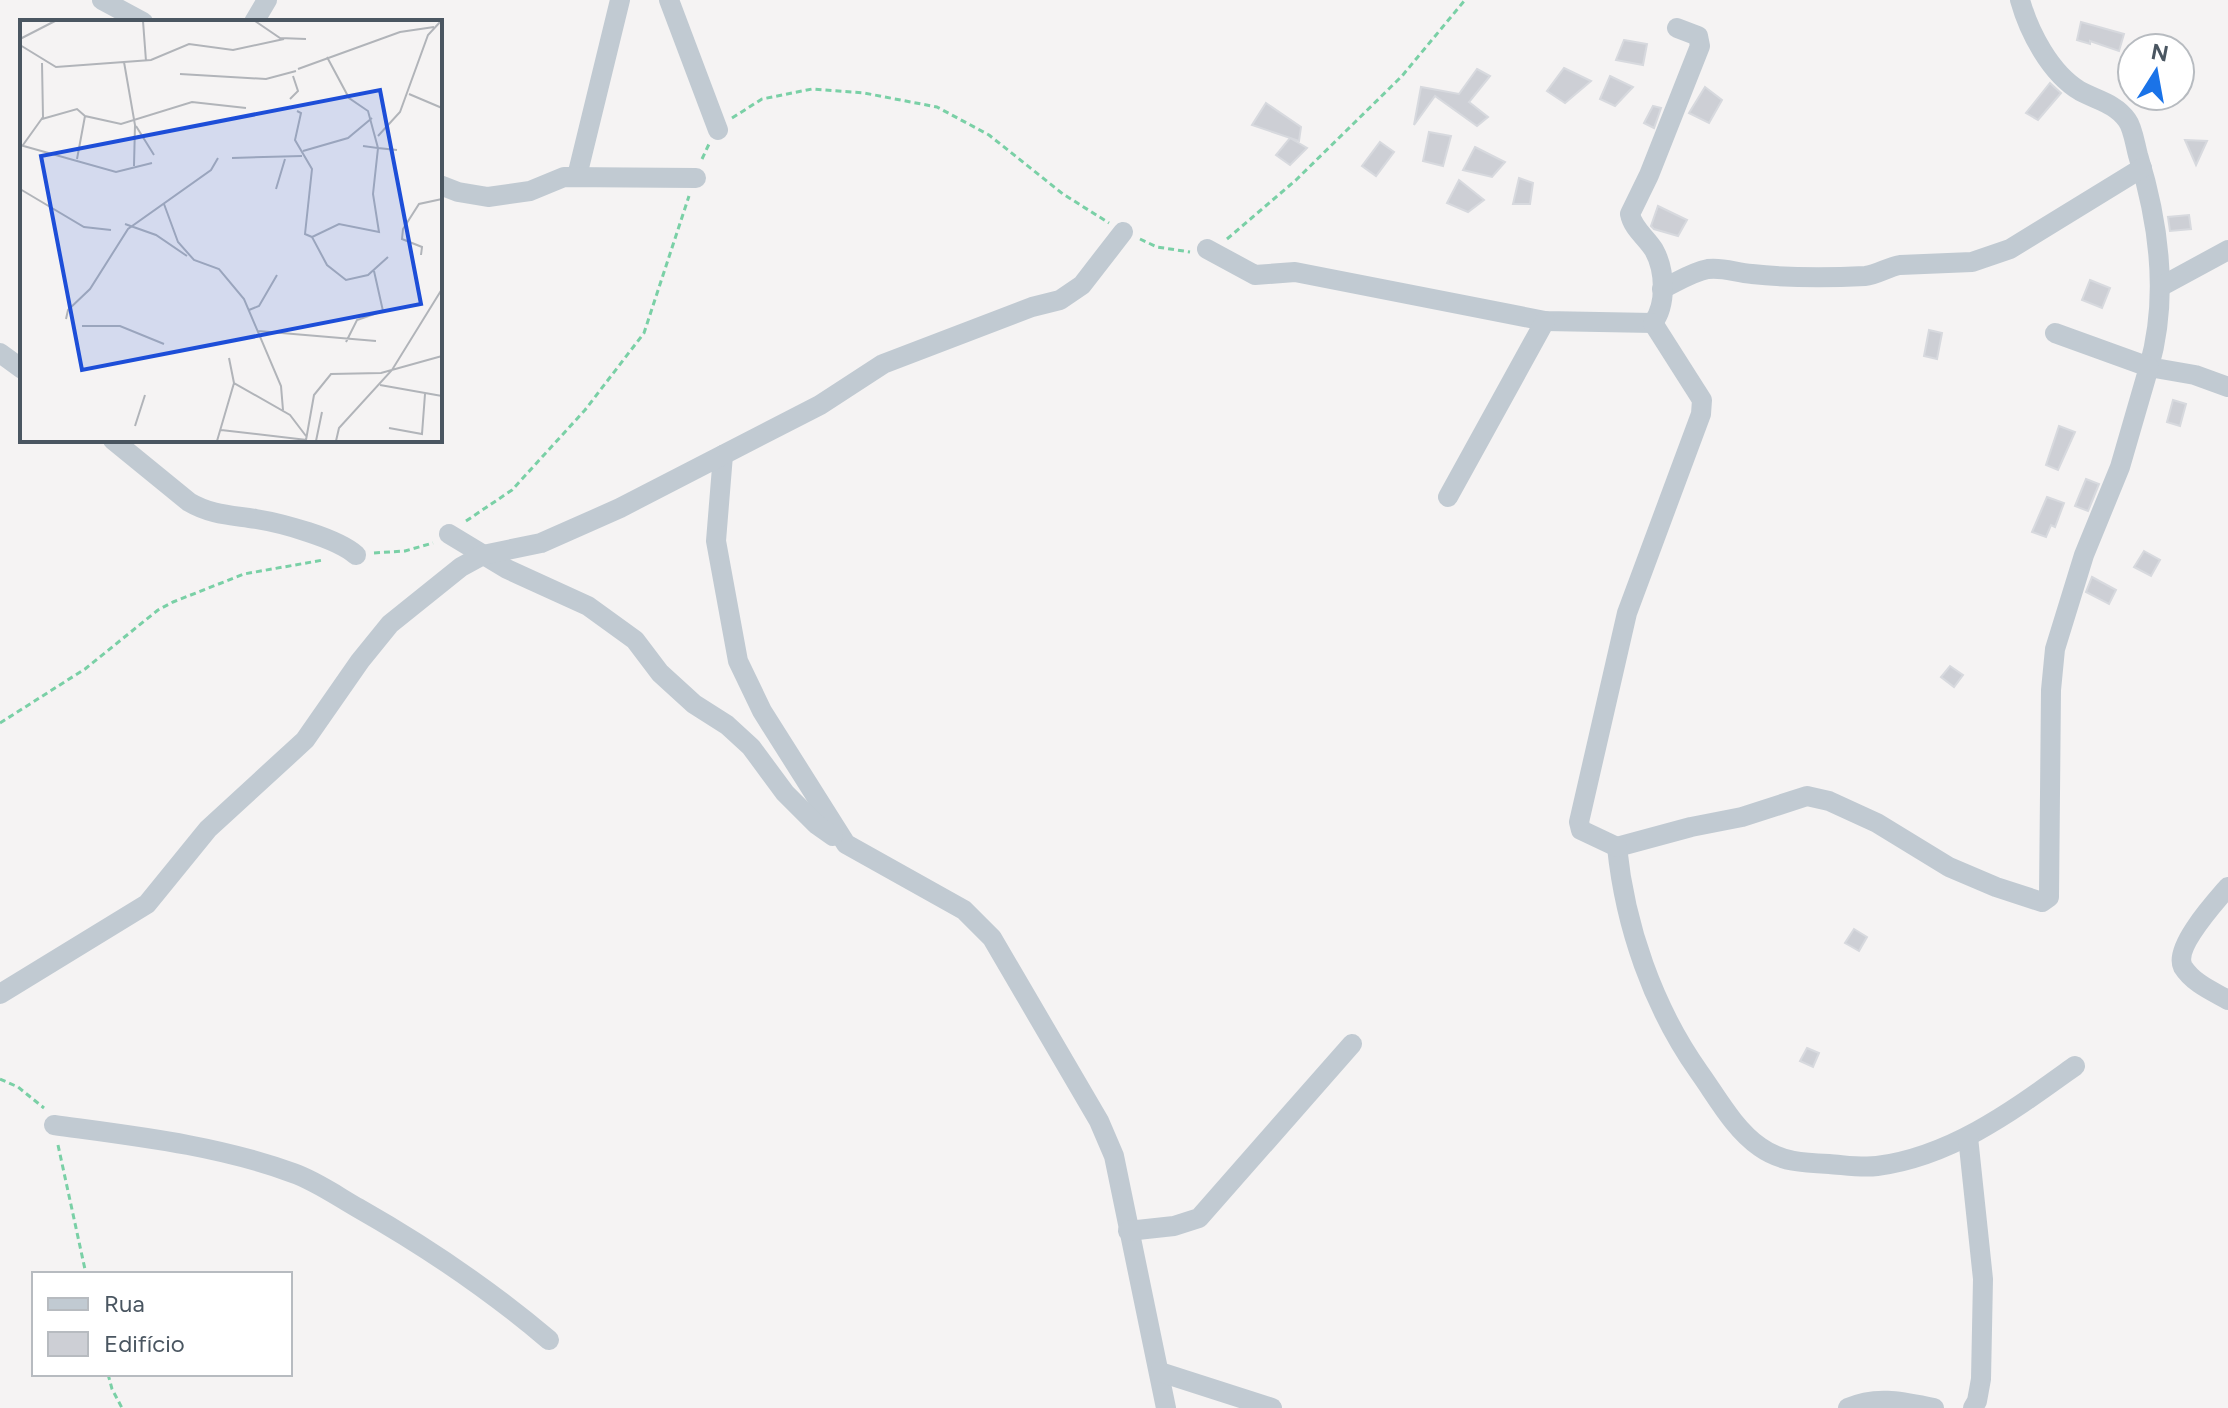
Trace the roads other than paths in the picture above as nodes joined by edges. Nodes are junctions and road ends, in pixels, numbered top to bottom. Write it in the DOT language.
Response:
graph roads {
  1 [pos="102,0"];
  2 [pos="267,0"];
  3 [pos="620,0"];
  4 [pos="669,0"];
  5 [pos="2020,0"];
  6 [pos="139,20"];
  7 [pos="255,20"];
  8 [pos="1677,28"];
  9 [pos="718,130"];
  10 [pos="2142,168"];
  11 [pos="577,176"];
  12 [pos="696,178"];
  13 [pos="442,186"];
  14 [pos="1123,232"];
  15 [pos="1207,249"];
  16 [pos="2228,250"];
  17 [pos="2160,287"];
  18 [pos="1662,289"];
  19 [pos="1545,321"];
  20 [pos="1653,323"];
  21 [pos="2055,333"];
  22 [pos="0,353"];
  23 [pos="2149,367"];
  24 [pos="20,368"];
  25 [pos="2228,387"];
  26 [pos="115,442"];
  27 [pos="723,455"];
  28 [pos="1448,497"];
  29 [pos="449,534"];
  30 [pos="356,555"];
  31 [pos="483,555"];
  32 [pos="846,844"];
  33 [pos="1617,847"];
  34 [pos="2228,887"];
  35 [pos="0,994"];
  36 [pos="2228,1000"];
  37 [pos="1352,1044"];
  38 [pos="2075,1066"];
  39 [pos="54,1125"];
  40 [pos="1968,1137"];
  41 [pos="1128,1231"];
  42 [pos="549,1340"];
  43 [pos="1160,1372"];
  44 [pos="1166,1408"];
  45 [pos="1272,1408"];
  46 [pos="1848,1408"];
  47 [pos="1934,1408"];
  48 [pos="1973,1408"];
  1 -- 6 [label="street"];
  2 -- 7 [label="street"];
  3 -- 11 [label="street"];
  4 -- 9 [label="street"];
  5 -- 10 [label="street"];
  8 -- 18 [label="street"];
  10 -- 17 [label="street"];
  10 -- 18 [label="street"];
  11 -- 12 [label="street"];
  11 -- 13 [label="street"];
  14 -- 27 [label="street"];
  15 -- 19 [label="street"];
  16 -- 17 [label="street"];
  17 -- 23 [label="street"];
  18 -- 20 [label="street"];
  19 -- 20 [label="street"];
  19 -- 28 [label="street"];
  20 -- 33 [label="street"];
  21 -- 23 [label="street"];
  22 -- 24 [label="street"];
  23 -- 25 [label="street"];
  23 -- 33 [label="street"];
  26 -- 30 [label="street"];
  27 -- 31 [label="street"];
  27 -- 32 [label="street"];
  29 -- 31 [label="street"];
  31 -- 32 [label="street"];
  31 -- 35 [label="street"];
  32 -- 41 [label="street"];
  33 -- 40 [label="street"];
  34 -- 36 [label="street"];
  37 -- 41 [label="street"];
  38 -- 40 [label="street"];
  39 -- 42 [label="street"];
  40 -- 48 [label="street"];
  41 -- 43 [label="street"];
  43 -- 44 [label="street"];
  43 -- 45 [label="street"];
  46 -- 47 [label="street"];
}
